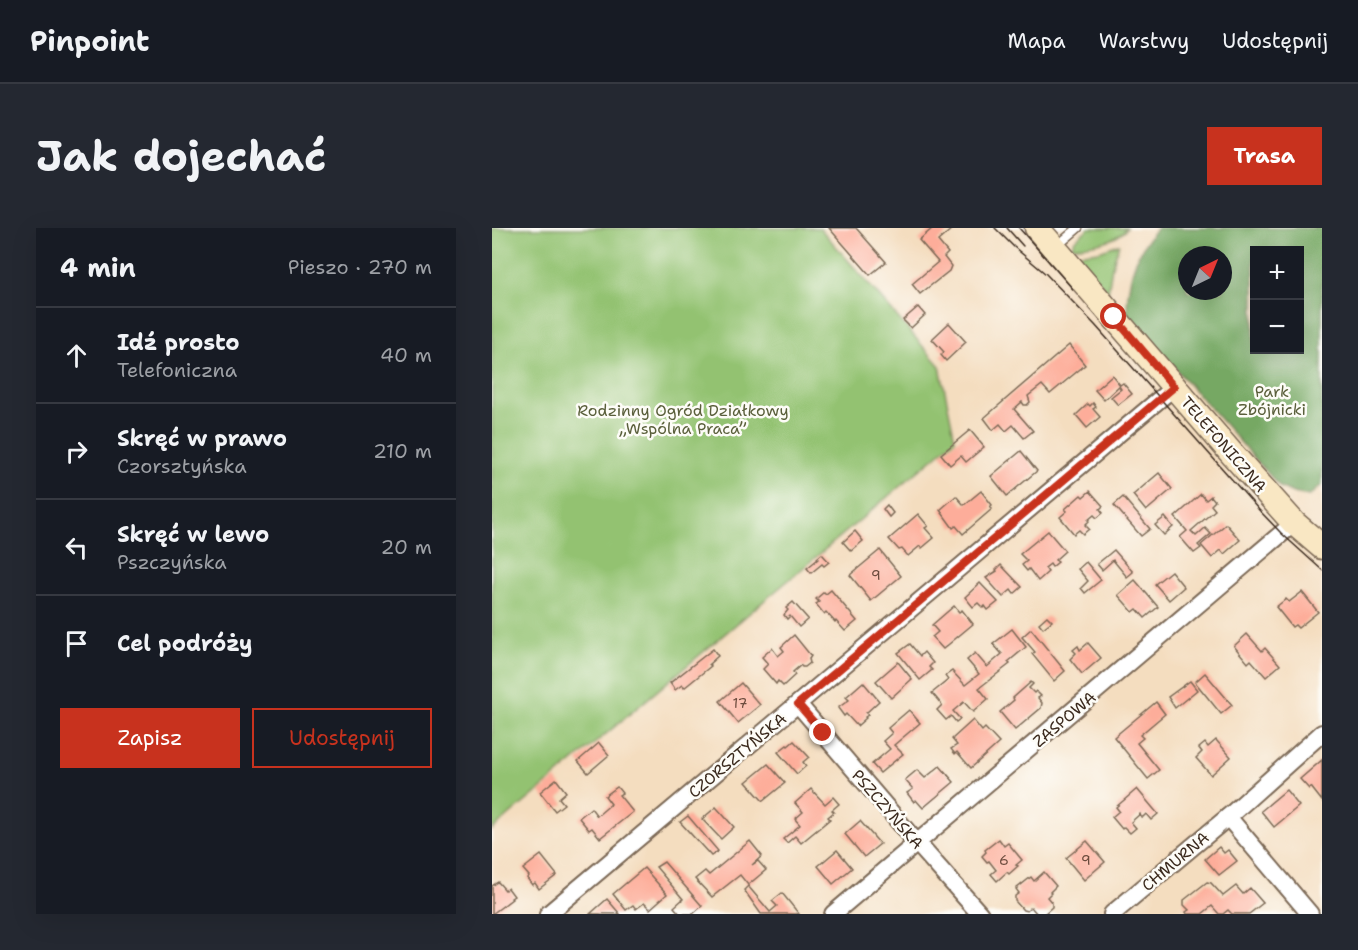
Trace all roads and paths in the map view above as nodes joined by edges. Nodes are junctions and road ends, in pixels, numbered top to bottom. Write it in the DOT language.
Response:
graph roads {
  1 [pos="1037,228"];
  2 [pos="1078,228"];
  3 [pos="1054,249"];
  4 [pos="1174,387"];
  5 [pos="1294,523"];
  6 [pos="1322,547"];
  7 [pos="798,704"];
  8 [pos="1322,733"];
  9 [pos="1228,817"];
  10 [pos="917,843"];
  11 [pos="1122,911"];
  12 [pos="548,914"];
  13 [pos="833,914"];
  14 [pos="980,914"];
  15 [pos="1310,914"];
  1 -- 3 [label="street, TELEFONICZNA"];
  2 -- 3 [label="lane"];
  3 -- 4 [label="street, TELEFONICZNA"];
  4 -- 5 [label="street, TELEFONICZNA"];
  4 -- 7 [label="street, CZORSZTYŃSKA"];
  5 -- 6 [label="street, TELEFONICZNA"];
  5 -- 10 [label="street, ZASPOWA"];
  7 -- 10 [label="street, PSZCZYŃSKA"];
  7 -- 12 [label="street, CZORSZTYŃSKA"];
  8 -- 9 [label="street, CHMURNA"];
  9 -- 11 [label="street, CHMURNA"];
  9 -- 15 [label="street"];
  10 -- 13 [label="street, ZASPOWA"];
  10 -- 14 [label="street, PSZCZYŃSKA"];
}
